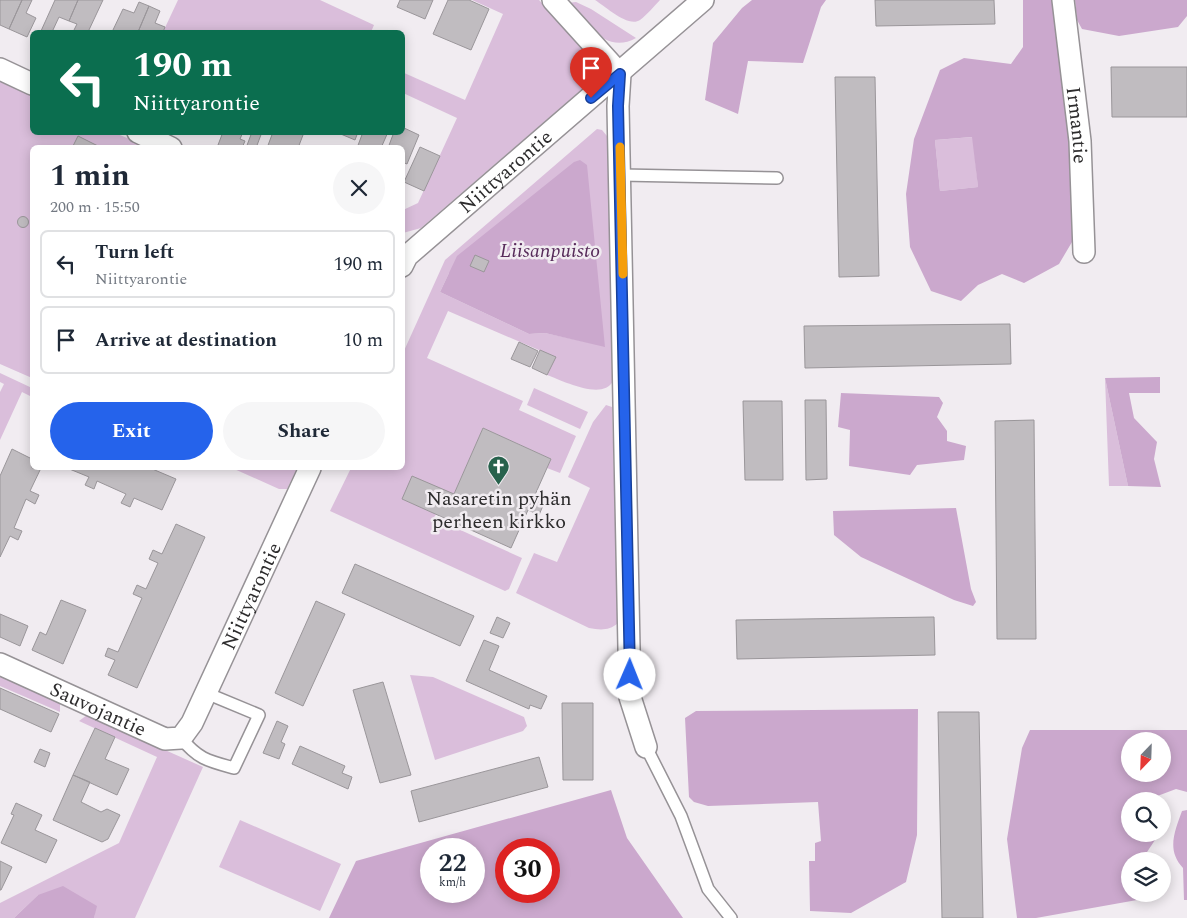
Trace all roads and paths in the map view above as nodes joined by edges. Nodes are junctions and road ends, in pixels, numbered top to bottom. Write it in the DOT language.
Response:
graph roads {
  1 [pos="553,0"];
  2 [pos="702,0"];
  3 [pos="1063,0"];
  4 [pos="0,69"];
  5 [pos="620,74"];
  6 [pos="30,83"];
  7 [pos="144,135"];
  8 [pos="165,145"];
  9 [pos="620,175"];
  10 [pos="777,178"];
  11 [pos="1084,252"];
  12 [pos="405,258"];
  13 [pos="309,470"];
  14 [pos="0,664"];
  15 [pos="206,693"];
  16 [pos="186,730"];
  17 [pos="646,747"];
  18 [pos="732,918"];
  1 -- 5 [label="street"];
  2 -- 5 [label="street, Niittyarontie"];
  3 -- 11 [label="street, Irmantie"];
  4 -- 6 [label="street"];
  5 -- 9 [label="street"];
  5 -- 12 [label="street, Niittyarontie"];
  7 -- 8 [label="street"];
  9 -- 10 [label="lane"];
  9 -- 17 [label="street"];
  13 -- 15 [label="street, Niittyarontie"];
  14 -- 16 [label="street, Sauvojantie"];
  15 -- 16 [label="street, Niittyarontie"];
  15 -- 16 [label="lane"];
  17 -- 18 [label="lane"];
}
